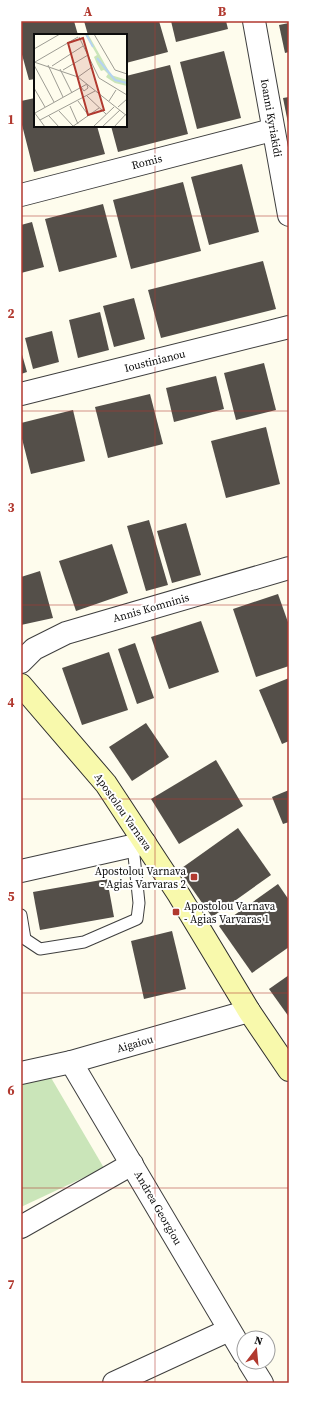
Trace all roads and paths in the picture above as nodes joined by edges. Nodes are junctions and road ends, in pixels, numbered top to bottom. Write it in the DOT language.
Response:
graph roads {
  1 [pos="254,21"];
  2 [pos="272,130"];
  3 [pos="21,195"];
  4 [pos="289,214"];
  5 [pos="289,327"];
  6 [pos="21,394"];
  7 [pos="289,568"];
  8 [pos="21,662"];
  9 [pos="21,685"];
  10 [pos="139,845"];
  11 [pos="21,871"];
  12 [pos="21,915"];
  13 [pos="249,1012"];
  14 [pos="71,1062"];
  15 [pos="289,1070"];
  16 [pos="21,1073"];
  17 [pos="132,1164"];
  18 [pos="21,1227"];
  19 [pos="229,1330"];
  20 [pos="236,1341"];
  21 [pos="254,1370"];
  22 [pos="114,1383"];
  23 [pos="262,1383"];
  1 -- 2 [label="street, Ioanni Kyriakidi"];
  2 -- 3 [label="street, Romis"];
  2 -- 4 [label="street, Ioanni Kyriakidi"];
  5 -- 6 [label="street, Ioustinianou"];
  7 -- 8 [label="street, Annis Komninis"];
  9 -- 10 [label="main road, Apostolou Varnava"];
  10 -- 11 [label="street"];
  10 -- 12 [label="lane"];
  10 -- 13 [label="main road, Apostolou Varnava"];
  13 -- 14 [label="street, Aigaiou"];
  13 -- 15 [label="main road, Apostolou Varnava"];
  14 -- 16 [label="street, Aigaiou"];
  14 -- 17 [label="street, Andrea Georgiou"];
  17 -- 18 [label="street"];
  17 -- 19 [label="street, Andrea Georgiou"];
  19 -- 20 [label="street, Andrea Georgiou"];
  19 -- 22 [label="street"];
  21 -- 23 [label="street"];
}
